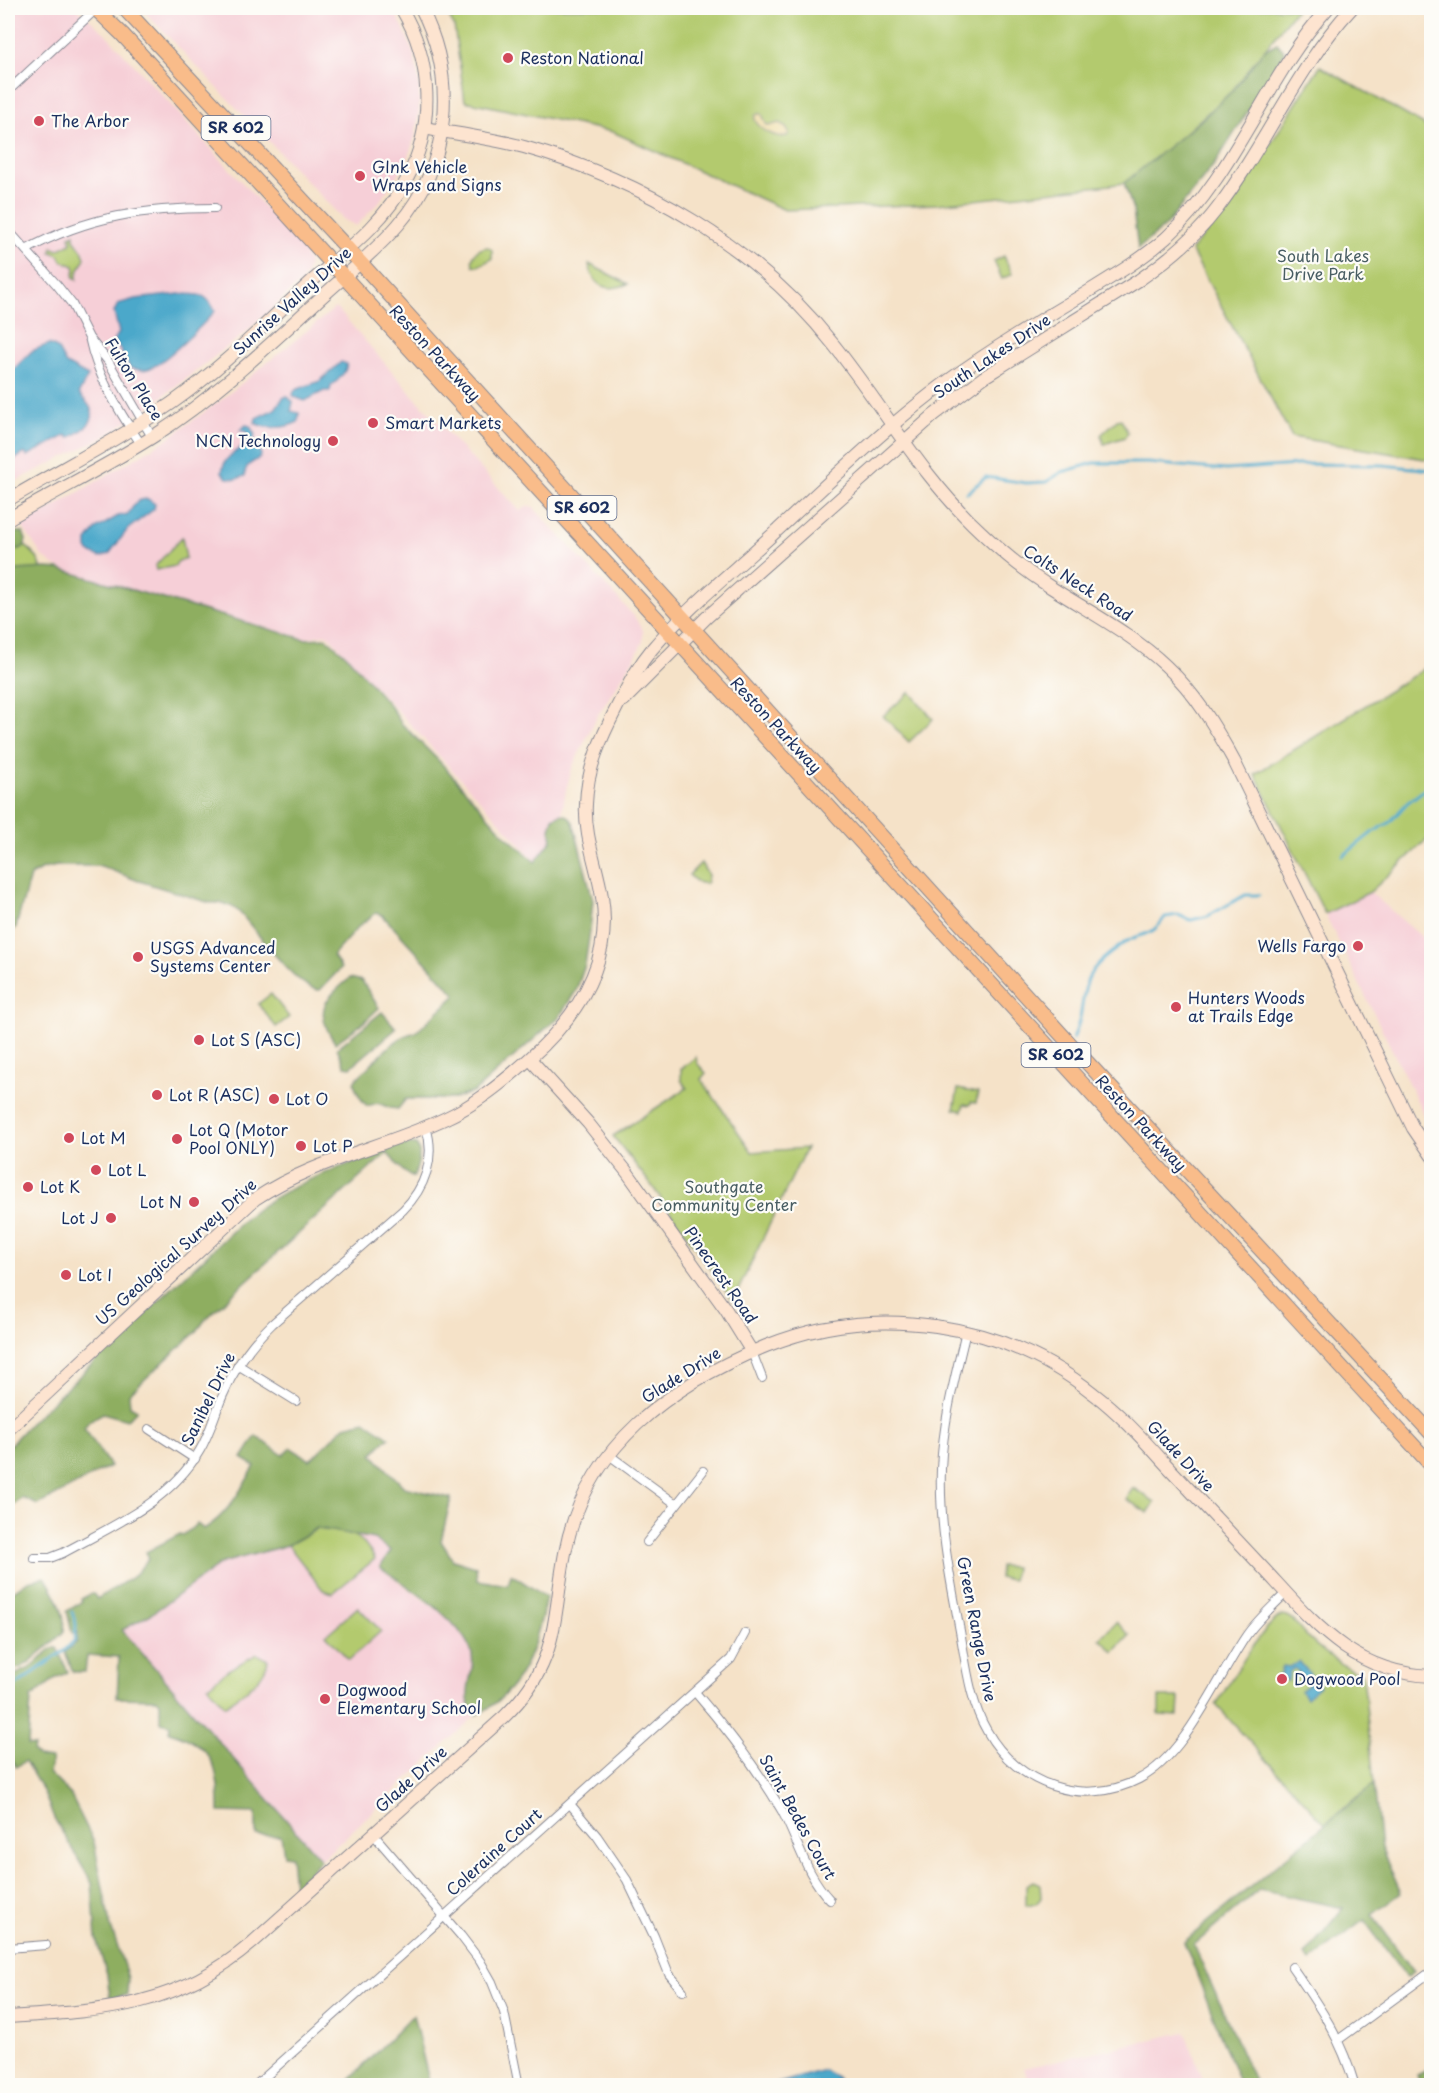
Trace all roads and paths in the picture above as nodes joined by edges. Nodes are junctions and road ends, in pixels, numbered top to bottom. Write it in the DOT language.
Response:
graph roads {
  1 [pos="96,8"];
  2 [pos="124,8"];
  3 [pos="401,8"];
  4 [pos="421,8"];
  5 [pos="1328,8"];
  6 [pos="1352,8"];
  7 [pos="8,92"];
  8 [pos="424,128"];
  9 [pos="442,131"];
  10 [pos="215,208"];
  11 [pos="8,230"];
  12 [pos="348,249"];
  13 [pos="26,250"];
  14 [pos="360,263"];
  15 [pos="331,264"];
  16 [pos="343,277"];
  17 [pos="1109,279"];
  18 [pos="1118,295"];
  19 [pos="89,338"];
  20 [pos="144,421"];
  21 [pos="893,426"];
  22 [pos="131,429"];
  23 [pos="153,437"];
  24 [pos="904,441"];
  25 [pos="141,444"];
  26 [pos="8,500"];
  27 [pos="8,519"];
  28 [pos="683,618"];
  29 [pos="694,630"];
  30 [pos="668,632"];
  31 [pos="679,645"];
  32 [pos="617,707"];
  33 [pos="530,1059"];
  34 [pos="426,1127"];
  35 [pos="1431,1156"];
  36 [pos="966,1332"];
  37 [pos="753,1352"];
  38 [pos="238,1365"];
  39 [pos="762,1378"];
  40 [pos="296,1401"];
  41 [pos="149,1429"];
  42 [pos="8,1430"];
  43 [pos="1431,1434"];
  44 [pos="609,1455"];
  45 [pos="195,1459"];
  46 [pos="1431,1466"];
  47 [pos="703,1471"];
  48 [pos="676,1504"];
  49 [pos="647,1542"];
  50 [pos="34,1558"];
  51 [pos="1286,1593"];
  52 [pos="745,1633"];
  53 [pos="1431,1676"];
  54 [pos="695,1692"];
  55 [pos="570,1804"];
  56 [pos="374,1835"];
  57 [pos="831,1900"];
  58 [pos="444,1917"];
  59 [pos="46,1945"];
  60 [pos="8,1948"];
  61 [pos="1292,1967"];
  62 [pos="1431,1971"];
  63 [pos="683,1991"];
  64 [pos="8,2017"];
  65 [pos="1338,2040"];
  66 [pos="255,2085"];
  67 [pos="519,2085"];
  68 [pos="1355,2085"];
  1 -- 7 [label="street"];
  1 -- 15 [label="main road, Reston Parkway / SR 602"];
  2 -- 12 [label="main road, Reston Parkway / SR 602"];
  3 -- 8 [label="street, Sunrise Valley Drive"];
  4 -- 9 [label="street, Sunrise Valley Drive"];
  5 -- 17 [label="street, South Lakes Drive"];
  6 -- 18 [label="street, South Lakes Drive"];
  8 -- 9 [label="street, Colts Neck Road"];
  8 -- 12 [label="street, Sunrise Valley Drive"];
  9 -- 14 [label="street, Sunrise Valley Drive"];
  9 -- 21 [label="street, Colts Neck Road"];
  10 -- 13 [label="street"];
  11 -- 13 [label="street, Fulton Place"];
  12 -- 14 [label="main road, Reston Parkway / SR 602"];
  12 -- 15 [label="street, Sunrise Valley Drive"];
  13 -- 19 [label="street, Fulton Place"];
  14 -- 16 [label="street, Sunrise Valley Drive"];
  14 -- 28 [label="main road, Reston Parkway / SR 602"];
  15 -- 16 [label="main road, Reston Parkway / SR 602"];
  15 -- 20 [label="street, Sunrise Valley Drive"];
  16 -- 23 [label="street, Sunrise Valley Drive"];
  16 -- 30 [label="main road, Reston Parkway / SR 602"];
  17 -- 18 [label="street"];
  17 -- 21 [label="street, South Lakes Drive"];
  18 -- 24 [label="street, South Lakes Drive"];
  19 -- 20 [label="street, Fulton Place"];
  19 -- 22 [label="street, Fulton Place"];
  20 -- 22 [label="street, Sunrise Valley Drive"];
  20 -- 23 [label="street, Fulton Place"];
  21 -- 24 [label="street, Colts Neck Road"];
  21 -- 28 [label="street, South Lakes Drive"];
  22 -- 25 [label="street, Fulton Place"];
  22 -- 26 [label="street, Sunrise Valley Drive"];
  23 -- 25 [label="street, Sunrise Valley Drive"];
  24 -- 29 [label="street, South Lakes Drive"];
  24 -- 35 [label="street, Colts Neck Road"];
  25 -- 27 [label="street, Sunrise Valley Drive"];
  28 -- 29 [label="main road, Reston Parkway / SR 602"];
  28 -- 30 [label="street, South Lakes Drive"];
  29 -- 31 [label="street, South Lakes Drive"];
  29 -- 43 [label="main road, Reston Parkway / SR 602"];
  30 -- 31 [label="main road, Reston Parkway / SR 602"];
  30 -- 32 [label="street, South Lakes Drive"];
  31 -- 32 [label="street, South Lakes Drive"];
  31 -- 46 [label="main road, Reston Parkway / SR 602"];
  32 -- 33 [label="street, South Lakes Drive"];
  33 -- 34 [label="street, South Lakes Drive"];
  33 -- 37 [label="street, Pinecrest Road"];
  34 -- 38 [label="street, Sanibel Drive"];
  34 -- 42 [label="street, US Geological Survey Drive"];
  36 -- 37 [label="street, Glade Drive"];
  36 -- 51 [label="street, Glade Drive"];
  36 -- 51 [label="street, Green Range Drive"];
  37 -- 39 [label="street, Pinecrest Road"];
  37 -- 44 [label="street, Glade Drive"];
  38 -- 40 [label="street"];
  38 -- 45 [label="street, Sanibel Drive"];
  41 -- 45 [label="street"];
  44 -- 48 [label="street"];
  44 -- 56 [label="street, Glade Drive"];
  45 -- 50 [label="street, Sanibel Drive"];
  47 -- 48 [label="street"];
  48 -- 49 [label="street"];
  51 -- 53 [label="street, Glade Drive"];
  52 -- 54 [label="street, Coleraine Court"];
  54 -- 55 [label="street, Coleraine Court"];
  54 -- 57 [label="street, Saint Bedes Court"];
  55 -- 58 [label="street, Coleraine Court"];
  55 -- 63 [label="street"];
  56 -- 58 [label="street"];
  56 -- 64 [label="street, Glade Drive"];
  58 -- 66 [label="street, Coleraine Court"];
  58 -- 67 [label="street"];
  59 -- 60 [label="street"];
  61 -- 65 [label="street"];
  62 -- 65 [label="street"];
  65 -- 68 [label="street"];
}
